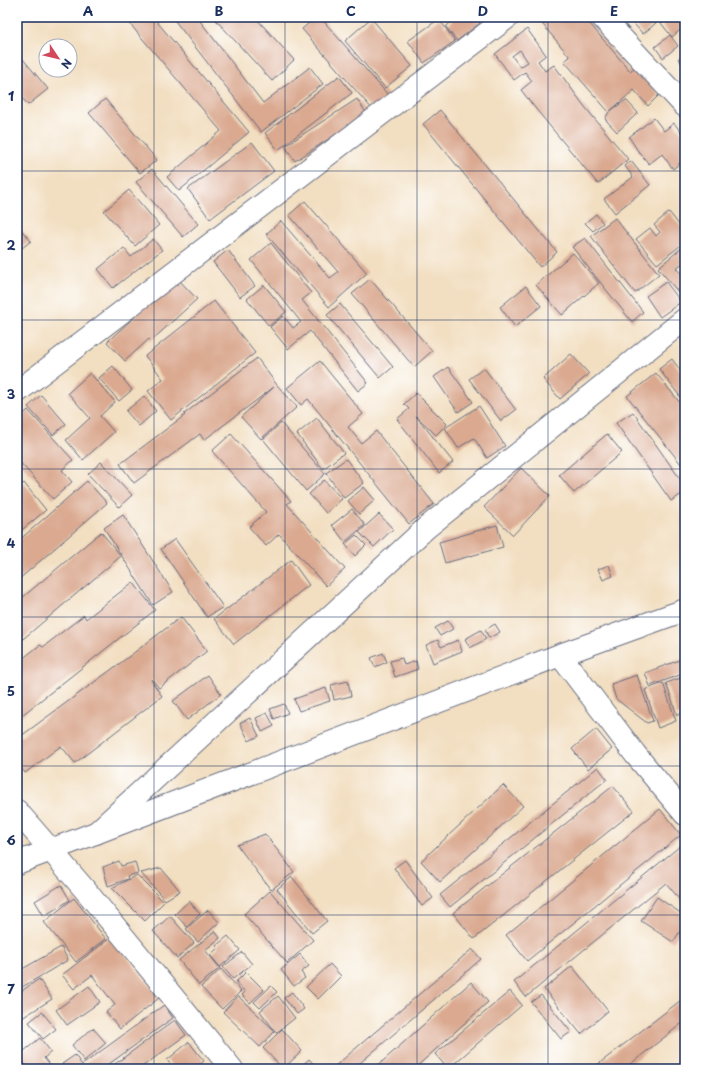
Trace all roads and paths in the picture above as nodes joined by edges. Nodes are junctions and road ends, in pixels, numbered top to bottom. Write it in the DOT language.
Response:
graph roads {
  1 [pos="508,17"];
  2 [pos="602,17"];
  3 [pos="685,106"];
  4 [pos="685,319"];
  5 [pos="17,392"];
  6 [pos="685,610"];
  7 [pos="560,655"];
  8 [pos="17,811"];
  9 [pos="685,814"];
  10 [pos="96,833"];
  11 [pos="50,850"];
  12 [pos="17,863"];
  13 [pos="222,1066"];
  1 -- 5 [label="street"];
  2 -- 3 [label="street"];
  4 -- 10 [label="street"];
  6 -- 7 [label="street"];
  7 -- 9 [label="street"];
  7 -- 10 [label="street"];
  8 -- 11 [label="street"];
  10 -- 11 [label="street"];
  11 -- 12 [label="street"];
  11 -- 13 [label="street"];
}
